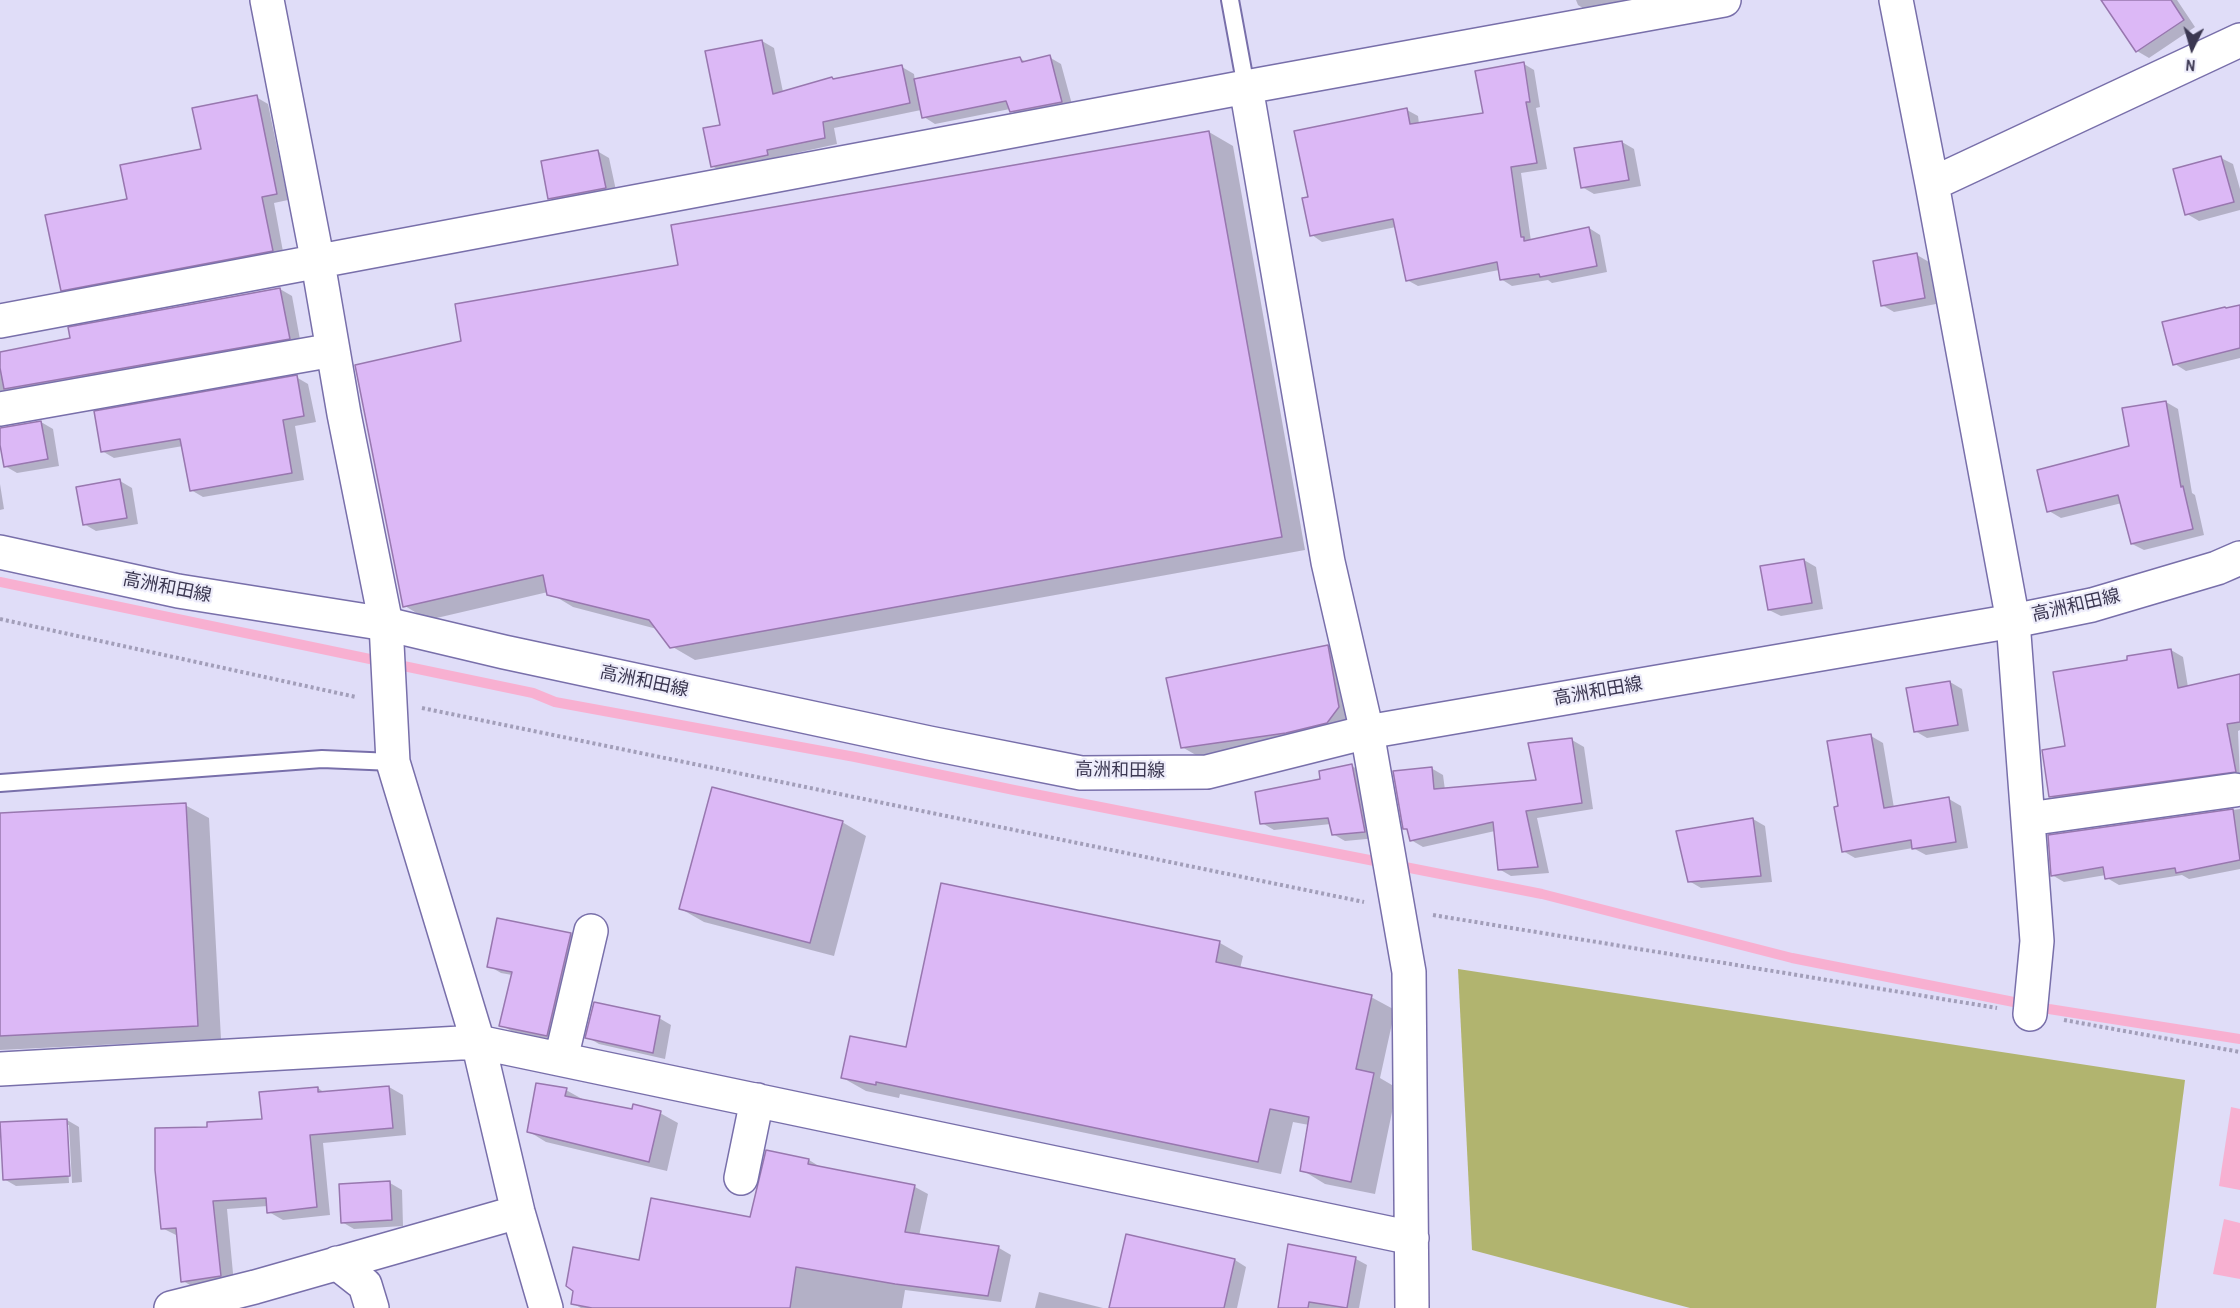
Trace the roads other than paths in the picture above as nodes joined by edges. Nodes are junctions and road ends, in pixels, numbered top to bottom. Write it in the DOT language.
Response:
graph roads {
  1 [pos="267,0"];
  2 [pos="1230,0"];
  3 [pos="1724,0"];
  4 [pos="1896,0"];
  5 [pos="2240,40"];
  6 [pos="1246,87"];
  7 [pos="1932,184"];
  8 [pos="318,262"];
  9 [pos="0,321"];
  10 [pos="333,350"];
  11 [pos="0,409"];
  12 [pos="0,552"];
  13 [pos="2240,558"];
  14 [pos="2013,621"];
  15 [pos="386,624"];
  16 [pos="1367,732"];
  17 [pos="393,762"];
  18 [pos="0,783"];
  19 [pos="2235,790"];
  20 [pos="2028,819"];
  21 [pos="591,931"];
  22 [pos="2030,1014"];
  23 [pos="478,1041"];
  24 [pos="561,1059"];
  25 [pos="0,1069"];
  26 [pos="757,1100"];
  27 [pos="741,1178"];
  28 [pos="518,1212"];
  29 [pos="1412,1238"];
  30 [pos="337,1263"];
  31 [pos="171,1308"];
  32 [pos="372,1308"];
  33 [pos="546,1308"];
  34 [pos="1412,1308"];
  1 -- 8 [label="street"];
  2 -- 6 [label="lane"];
  3 -- 6 [label="street"];
  4 -- 7 [label="street"];
  5 -- 7 [label="street"];
  6 -- 8 [label="street"];
  6 -- 16 [label="street"];
  7 -- 14 [label="street"];
  8 -- 9 [label="street"];
  8 -- 10 [label="street"];
  10 -- 11 [label="street"];
  10 -- 15 [label="street"];
  12 -- 15 [label="street, 高洲和田線"];
  13 -- 14 [label="street, 高洲和田線"];
  14 -- 16 [label="street, 高洲和田線"];
  14 -- 20 [label="street"];
  15 -- 16 [label="street, 高洲和田線"];
  15 -- 17 [label="street"];
  16 -- 29 [label="street"];
  17 -- 18 [label="lane"];
  17 -- 23 [label="street"];
  19 -- 20 [label="street"];
  20 -- 22 [label="street"];
  21 -- 24 [label="street"];
  23 -- 24 [label="street"];
  23 -- 25 [label="street"];
  23 -- 28 [label="street"];
  24 -- 26 [label="street"];
  26 -- 27 [label="street"];
  26 -- 29 [label="street"];
  28 -- 30 [label="street"];
  28 -- 33 [label="street"];
  29 -- 34 [label="street"];
  30 -- 31 [label="street"];
  30 -- 32 [label="street"];
}
